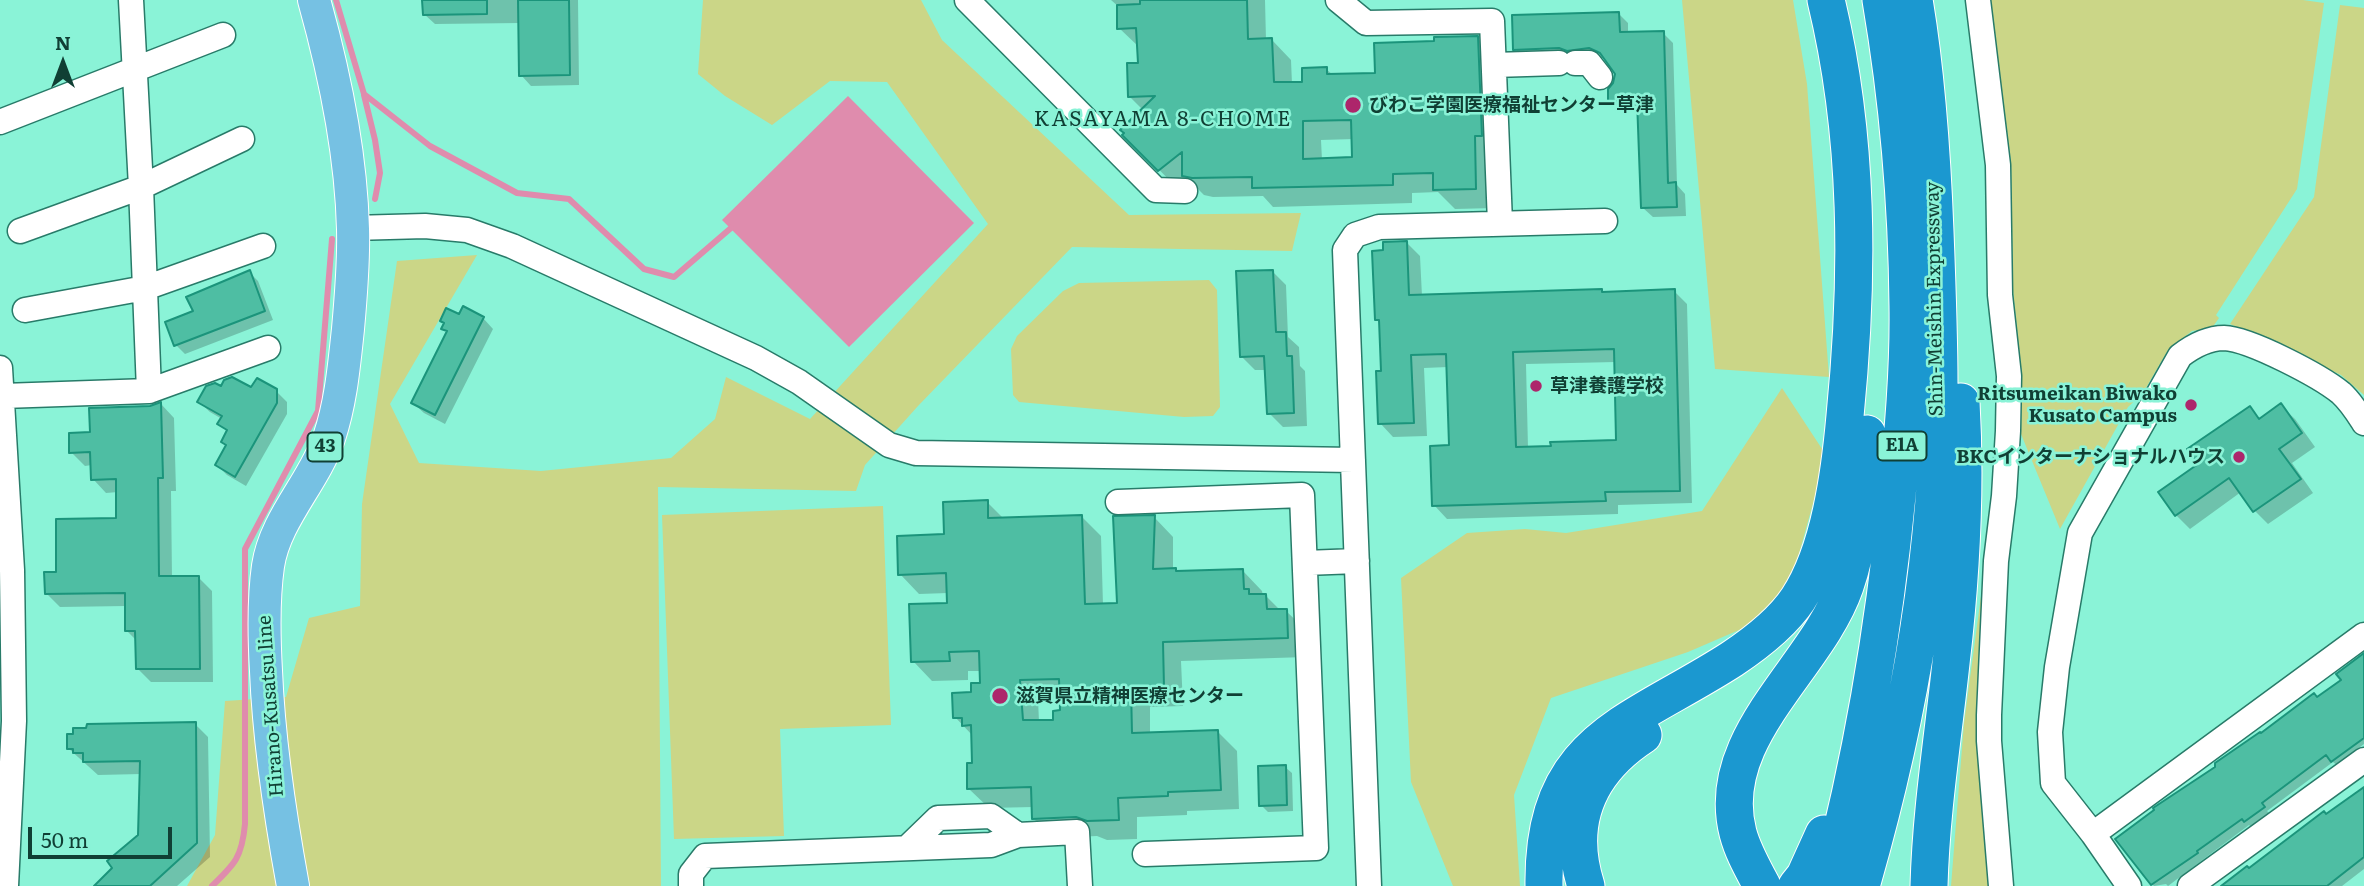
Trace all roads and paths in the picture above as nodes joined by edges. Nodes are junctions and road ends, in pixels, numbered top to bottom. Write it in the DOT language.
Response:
graph roads {
  1 [pos="131,0"];
  2 [pos="314,0"];
  3 [pos="967,0"];
  4 [pos="1338,0"];
  5 [pos="1826,0"];
  6 [pos="1849,0"];
  7 [pos="1881,0"];
  8 [pos="1914,0"];
  9 [pos="1978,0"];
  10 [pos="223,35"];
  11 [pos="1494,65"];
  12 [pos="135,69"];
  13 [pos="1600,77"];
  14 [pos="1928,109"];
  15 [pos="0,122"];
  16 [pos="242,139"];
  17 [pos="141,187"];
  18 [pos="1185,191"];
  19 [pos="1605,221"];
  20 [pos="1500,223"];
  21 [pos="353,228"];
  22 [pos="20,232"];
  23 [pos="263,246"];
  24 [pos="145,288"];
  25 [pos="25,310"];
  26 [pos="268,348"];
  27 [pos="0,368"];
  28 [pos="149,391"];
  29 [pos="3,396"];
  30 [pos="2364,423"];
  31 [pos="1353,460"];
  32 [pos="1118,502"];
  33 [pos="1861,503"];
  34 [pos="1357,561"];
  35 [pos="1305,563"];
  36 [pos="2364,635"];
  37 [pos="1874,684"];
  38 [pos="2364,760"];
  39 [pos="2093,834"];
  40 [pos="1145,854"];
  41 [pos="6,886"];
  42 [pos="293,886"];
  43 [pos="691,886"];
  44 [pos="1080,886"];
  45 [pos="1369,886"];
  46 [pos="1544,886"];
  47 [pos="1586,886"];
  48 [pos="1762,886"];
  49 [pos="1797,886"];
  50 [pos="1828,886"];
  51 [pos="1861,886"];
  52 [pos="1929,886"];
  53 [pos="2001,886"];
  54 [pos="2129,886"];
  55 [pos="2190,886"];
  1 -- 12 [label="street"];
  2 -- 21 [label="main road, Hirano-Kusatsu line / 43"];
  3 -- 18 [label="street"];
  4 -- 11 [label="street"];
  5 -- 46 [label="highway"];
  6 -- 33 [label="highway"];
  7 -- 37 [label="highway, Shin-Meishin Expressway / E1A"];
  8 -- 14 [label="highway, Shin-Meishin Expressway / E1A"];
  9 -- 53 [label="street"];
  10 -- 12 [label="street"];
  11 -- 13 [label="street"];
  11 -- 20 [label="street"];
  12 -- 15 [label="street"];
  12 -- 17 [label="street"];
  14 -- 51 [label="highway, Shin-Meishin Expressway / E1A"];
  14 -- 52 [label="highway"];
  16 -- 17 [label="street"];
  17 -- 22 [label="street"];
  17 -- 24 [label="street"];
  19 -- 20 [label="street"];
  20 -- 31 [label="street"];
  21 -- 31 [label="street"];
  21 -- 42 [label="main road, Hirano-Kusatsu line / 43"];
  23 -- 24 [label="street"];
  24 -- 25 [label="street"];
  24 -- 28 [label="street"];
  26 -- 28 [label="street"];
  27 -- 29 [label="street"];
  28 -- 29 [label="street"];
  29 -- 41 [label="street"];
  30 -- 39 [label="street"];
  31 -- 34 [label="street"];
  32 -- 35 [label="street"];
  33 -- 47 [label="highway"];
  33 -- 48 [label="highway"];
  34 -- 35 [label="street"];
  34 -- 45 [label="street"];
  35 -- 40 [label="street"];
  36 -- 39 [label="street"];
  37 -- 49 [label="highway"];
  37 -- 50 [label="highway, Shin-Meishin Expressway / E1A"];
  38 -- 55 [label="street"];
  39 -- 54 [label="street"];
  43 -- 44 [label="street"];
}
